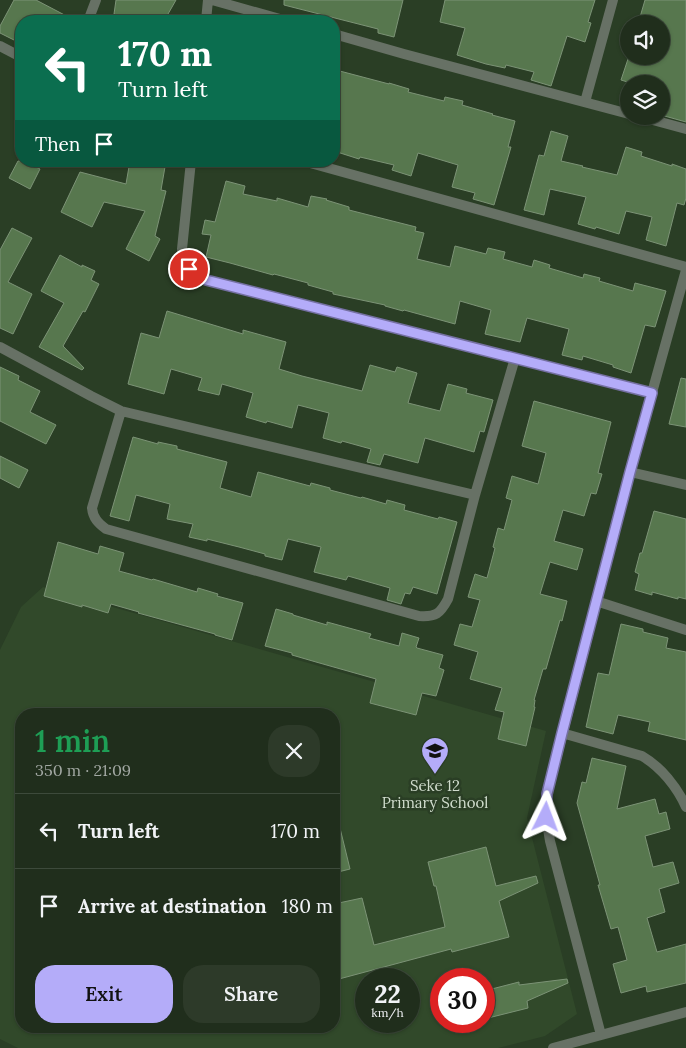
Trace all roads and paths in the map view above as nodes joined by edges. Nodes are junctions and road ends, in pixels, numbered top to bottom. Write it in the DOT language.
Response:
graph roads {
  1 [pos="96,0"];
  2 [pos="208,0"];
  3 [pos="212,0"];
  4 [pos="613,0"];
  5 [pos="90,15"];
  6 [pos="207,15"];
  7 [pos="266,15"];
  8 [pos="340,36"];
  9 [pos="0,46"];
  10 [pos="15,54"];
  11 [pos="585,102"];
  12 [pos="620,112"];
  13 [pos="670,125"];
  14 [pos="686,129"];
  15 [pos="190,167"];
  16 [pos="324,167"];
  17 [pos="686,268"];
  18 [pos="0,347"];
  19 [pos="514,358"];
  20 [pos="652,393"];
  21 [pos="121,411"];
  22 [pos="630,472"];
  23 [pos="686,485"];
  24 [pos="475,495"];
  25 [pos="596,601"];
  26 [pos="686,630"];
  27 [pos="562,733"];
  28 [pos="686,807"];
  29 [pos="686,1012"];
  30 [pos="601,1035"];
  31 [pos="553,1048"];
  1 -- 5 [label="street"];
  2 -- 6 [label="street"];
  3 -- 7 [label="street"];
  4 -- 11 [label="street"];
  8 -- 11 [label="street"];
  9 -- 10 [label="street"];
  11 -- 12 [label="street"];
  13 -- 14 [label="street"];
  15 -- 19 [label="street"];
  16 -- 17 [label="street"];
  17 -- 20 [label="street"];
  18 -- 21 [label="street"];
  19 -- 20 [label="street"];
  19 -- 24 [label="street"];
  20 -- 22 [label="street"];
  21 -- 24 [label="street"];
  21 -- 24 [label="street"];
  22 -- 23 [label="street"];
  22 -- 25 [label="street"];
  25 -- 26 [label="street"];
  25 -- 27 [label="street"];
  27 -- 28 [label="street"];
  27 -- 30 [label="street"];
  29 -- 30 [label="street"];
  30 -- 31 [label="street"];
}
